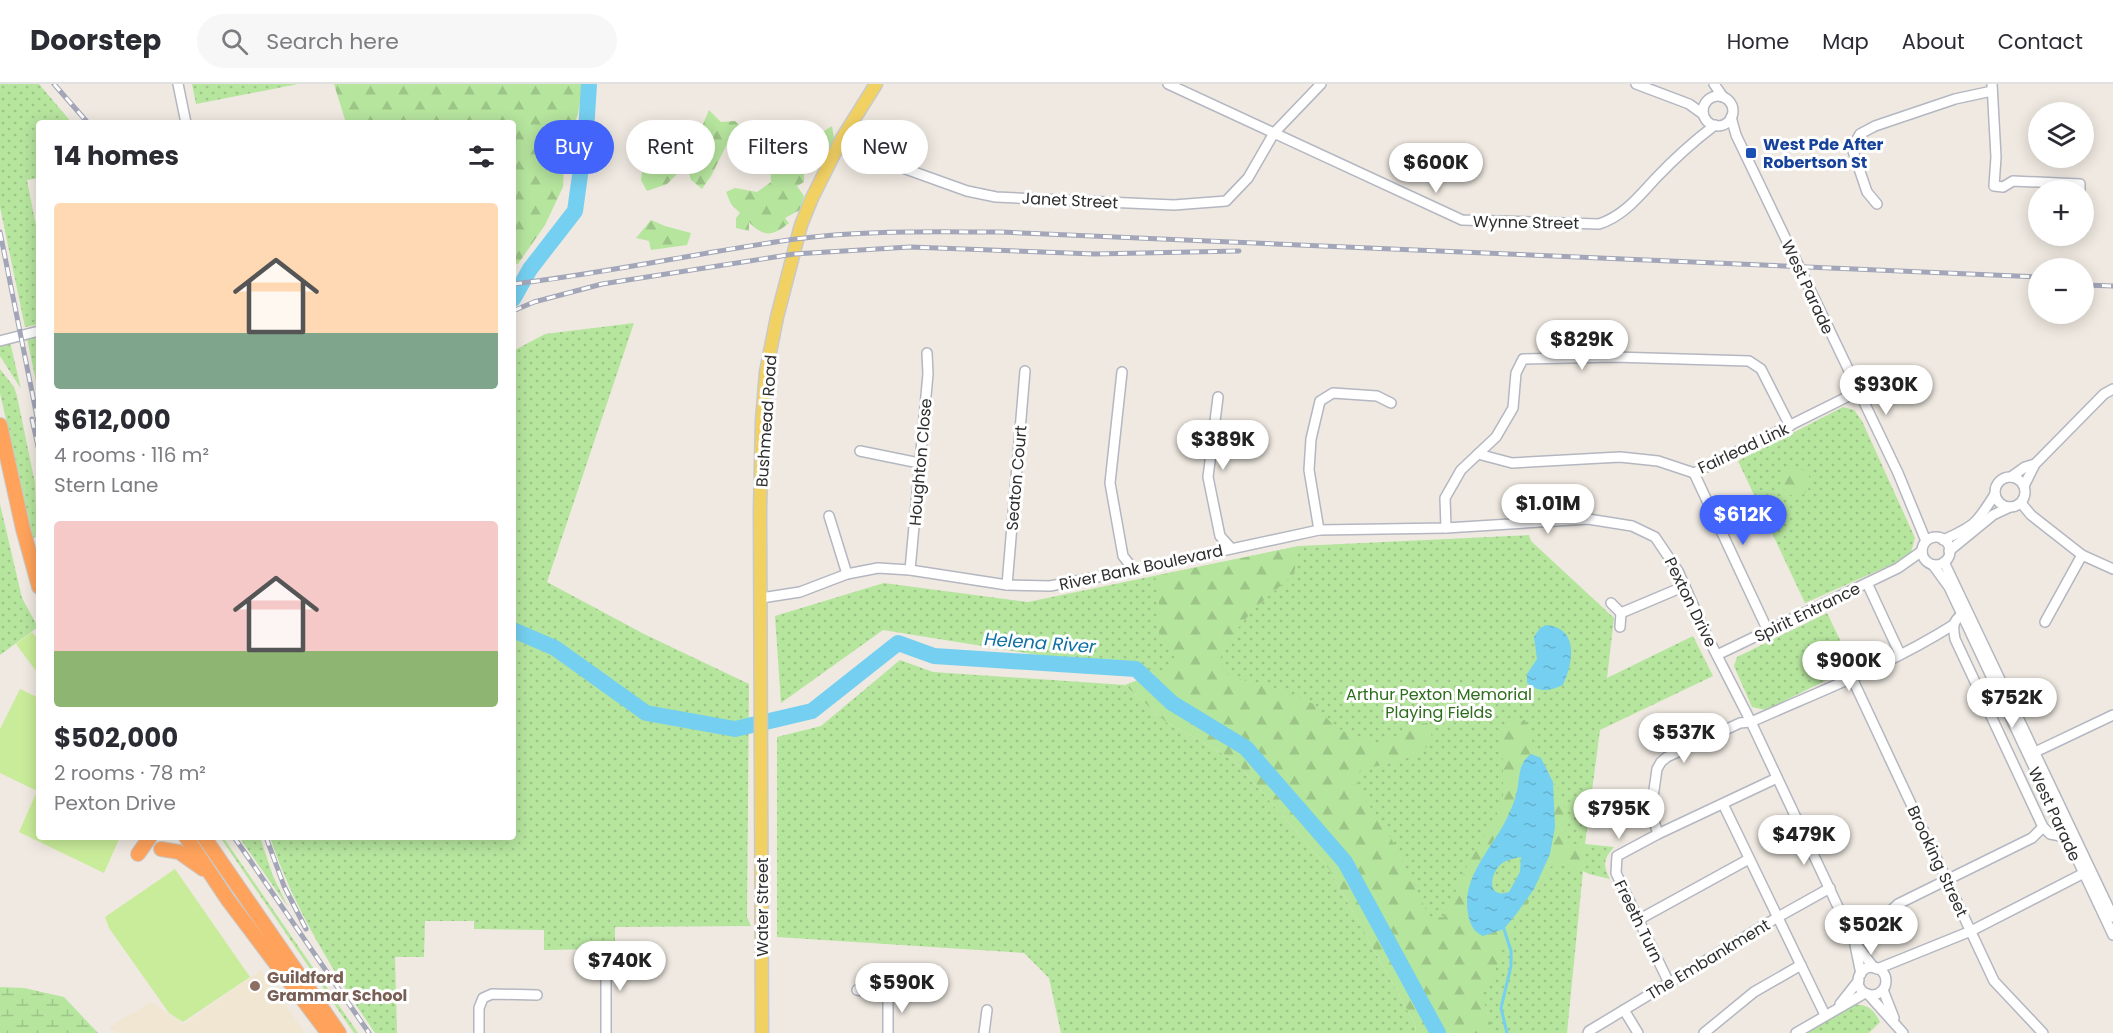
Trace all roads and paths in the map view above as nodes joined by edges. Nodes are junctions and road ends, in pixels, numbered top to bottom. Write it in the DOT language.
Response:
graph roads {
  1 [pos="178,84"];
  2 [pos="876,84"];
  3 [pos="1168,84"];
  4 [pos="1321,84"];
  5 [pos="1636,84"];
  6 [pos="1712,84"];
  7 [pos="1992,88"];
  8 [pos="1723,97"];
  9 [pos="1707,100"];
  10 [pos="1689,104"];
  11 [pos="1704,116"];
  12 [pos="1731,117"];
  13 [pos="185,120"];
  14 [pos="854,120"];
  15 [pos="1718,125"];
  16 [pos="1274,134"];
  17 [pos="1736,135"];
  18 [pos="1699,137"];
  19 [pos="841,140"];
  20 [pos="919,174"];
  21 [pos="2028,182"];
  22 [pos="1877,204"];
  23 [pos="36,332"];
  24 [pos="0,341"];
  25 [pos="927,354"];
  26 [pos="1025,371"];
  27 [pos="1122,372"];
  28 [pos="2113,388"];
  29 [pos="1859,391"];
  30 [pos="1218,397"];
  31 [pos="1391,403"];
  32 [pos="0,424"];
  33 [pos="1790,426"];
  34 [pos="860,451"];
  35 [pos="1478,454"];
  36 [pos="919,463"];
  37 [pos="2035,464"];
  38 [pos="1694,473"];
  39 [pos="2011,477"];
  40 [pos="2024,486"];
  41 [pos="1995,494"];
  42 [pos="2020,503"];
  43 [pos="2010,507"];
  44 [pos="829,516"];
  45 [pos="1446,528"];
  46 [pos="1319,530"];
  47 [pos="1935,540"];
  48 [pos="1231,548"];
  49 [pos="1922,551"];
  50 [pos="1949,551"];
  51 [pos="2082,555"];
  52 [pos="1944,561"];
  53 [pos="1930,563"];
  54 [pos="1898,568"];
  55 [pos="2113,569"];
  56 [pos="910,570"];
  57 [pos="1134,570"];
  58 [pos="847,574"];
  59 [pos="36,576"];
  60 [pos="1867,583"];
  61 [pos="1007,585"];
  62 [pos="1685,586"];
  63 [pos="761,598"];
  64 [pos="1611,603"];
  65 [pos="1621,614"];
  66 [pos="1962,615"];
  67 [pos="2045,622"];
  68 [pos="1953,625"];
  69 [pos="1620,627"];
  70 [pos="1767,631"];
  71 [pos="1935,637"];
  72 [pos="1955,639"];
  73 [pos="1900,654"];
  74 [pos="1717,655"];
  75 [pos="1851,676"];
  76 [pos="2113,715"];
  77 [pos="1750,722"];
  78 [pos="2032,754"];
  79 [pos="1777,778"];
  80 [pos="762,780"];
  81 [pos="1723,804"];
  82 [pos="2043,826"];
  83 [pos="1658,834"];
  84 [pos="2050,834"];
  85 [pos="2066,837"];
  86 [pos="2032,838"];
  87 [pos="148,840"];
  88 [pos="188,840"];
  89 [pos="206,840"];
  90 [pos="161,849"];
  91 [pos="138,854"];
  92 [pos="1749,860"];
  93 [pos="2087,872"];
  94 [pos="210,873"];
  95 [pos="1947,880"];
  96 [pos="1830,888"];
  97 [pos="1778,917"];
  98 [pos="2113,917"];
  99 [pos="1638,920"];
  100 [pos="1971,931"];
  101 [pos="2113,935"];
  102 [pos="1855,943"];
  103 [pos="606,951"];
  104 [pos="1904,959"];
  105 [pos="1801,965"];
  106 [pos="1876,968"];
  107 [pos="1860,977"];
  108 [pos="1669,983"];
  109 [pos="1884,985"];
  110 [pos="857,990"];
  111 [pos="916,993"];
  112 [pos="1867,994"];
  113 [pos="537,995"];
  114 [pos="888,995"];
  115 [pos="1836,1009"];
  116 [pos="987,1010"];
  117 [pos="1624,1010"];
  118 [pos="1825,1014"];
  119 [pos="1896,1023"];
  120 [pos="327,1033"];
  121 [pos="339,1033"];
  122 [pos="479,1033"];
  123 [pos="606,1033"];
  124 [pos="762,1033"];
  125 [pos="888,1033"];
  126 [pos="984,1033"];
  127 [pos="1588,1033"];
  128 [pos="1638,1033"];
  129 [pos="1704,1033"];
  130 [pos="1796,1033"];
  131 [pos="1903,1033"];
  132 [pos="2043,1033"];
  1 -- 13 [label="street"];
  2 -- 14 [label="main road, Bushmead Road"];
  3 -- 16 [label="street, Wynne Street"];
  4 -- 16 [label="street, Janet Street"];
  5 -- 10 [label="street"];
  6 -- 8 [label="street"];
  6 -- 9 [label="street"];
  7 -- 21 [label="street"];
  7 -- 22 [label="street"];
  8 -- 9 [label="street"];
  8 -- 12 [label="street"];
  9 -- 10 [label="street"];
  9 -- 11 [label="street"];
  10 -- 11 [label="street"];
  11 -- 15 [label="street"];
  11 -- 18 [label="street, Wynne Street"];
  12 -- 15 [label="street"];
  12 -- 17 [label="street, West Parade"];
  15 -- 17 [label="street"];
  15 -- 18 [label="street, Wynne Street"];
  16 -- 18 [label="street, Wynne Street"];
  16 -- 20 [label="street, Janet Street"];
  17 -- 29 [label="street, West Parade"];
  19 -- 63 [label="main road, Bushmead Road"];
  23 -- 24 [label="street"];
  25 -- 36 [label="street, Houghton Close"];
  26 -- 61 [label="street, Seaton Court"];
  27 -- 57 [label="street"];
  28 -- 37 [label="street"];
  29 -- 33 [label="street, Fairlead Link"];
  29 -- 47 [label="street, West Parade"];
  30 -- 48 [label="street"];
  31 -- 46 [label="street"];
  32 -- 59 [label="highway"];
  33 -- 35 [label="street"];
  33 -- 38 [label="street, Fairlead Link"];
  34 -- 36 [label="street"];
  35 -- 38 [label="street, Fairlead Link"];
  35 -- 45 [label="street"];
  36 -- 56 [label="street, Houghton Close"];
  37 -- 39 [label="street"];
  37 -- 40 [label="street"];
  38 -- 70 [label="street"];
  39 -- 40 [label="street"];
  39 -- 41 [label="street"];
  40 -- 42 [label="street"];
  41 -- 43 [label="street"];
  41 -- 47 [label="street"];
  42 -- 43 [label="street"];
  42 -- 51 [label="street"];
  43 -- 50 [label="street"];
  44 -- 58 [label="street"];
  45 -- 46 [label="street, Pexton Drive"];
  45 -- 62 [label="street, Pexton Drive"];
  46 -- 48 [label="street, River Bank Boulevard"];
  47 -- 49 [label="street"];
  47 -- 50 [label="street, West Parade"];
  48 -- 57 [label="street, River Bank Boulevard"];
  49 -- 53 [label="street, West Parade"];
  49 -- 54 [label="street, Spirit Entrance"];
  50 -- 52 [label="street"];
  51 -- 55 [label="street"];
  51 -- 67 [label="street"];
  52 -- 53 [label="street, Spirit Entrance"];
  52 -- 78 [label="street, West Parade"];
  53 -- 54 [label="street, Spirit Entrance"];
  53 -- 66 [label="street, West Parade"];
  54 -- 60 [label="street, Spirit Entrance"];
  56 -- 58 [label="street, River Bank Boulevard"];
  56 -- 61 [label="street, River Bank Boulevard"];
  57 -- 61 [label="street, River Bank Boulevard"];
  58 -- 63 [label="street, River Bank Boulevard"];
  60 -- 70 [label="street, Spirit Entrance"];
  60 -- 73 [label="street"];
  62 -- 65 [label="street"];
  62 -- 74 [label="street, Pexton Drive"];
  63 -- 80 [label="main road, Bushmead Road"];
  64 -- 65 [label="street"];
  65 -- 69 [label="street"];
  66 -- 68 [label="street"];
  66 -- 78 [label="street, West Parade"];
  68 -- 71 [label="street"];
  68 -- 72 [label="street"];
  70 -- 74 [label="street, Spirit Entrance"];
  71 -- 72 [label="street"];
  71 -- 73 [label="street"];
  72 -- 82 [label="street"];
  73 -- 75 [label="street"];
  74 -- 77 [label="street, Pexton Drive"];
  75 -- 77 [label="street"];
  75 -- 95 [label="street, Brooking Street"];
  76 -- 78 [label="street"];
  77 -- 79 [label="street, Pexton Drive"];
  77 -- 83 [label="street"];
  78 -- 85 [label="street, West Parade"];
  78 -- 93 [label="street, West Parade"];
  79 -- 81 [label="street, Freeth Turn"];
  79 -- 96 [label="street, Pexton Drive"];
  80 -- 124 [label="main road, Water Street"];
  81 -- 83 [label="street, Freeth Turn"];
  81 -- 92 [label="street"];
  82 -- 84 [label="street"];
  82 -- 86 [label="street"];
  83 -- 99 [label="street, Freeth Turn"];
  84 -- 85 [label="street"];
  84 -- 86 [label="street"];
  85 -- 93 [label="street, West Parade"];
  86 -- 95 [label="street"];
  87 -- 91 [label="highway"];
  88 -- 94 [label="highway"];
  89 -- 121 [label="highway"];
  90 -- 94 [label="highway"];
  92 -- 97 [label="street"];
  92 -- 99 [label="street"];
  93 -- 98 [label="street, West Parade"];
  93 -- 100 [label="street"];
  93 -- 101 [label="street, West Parade"];
  94 -- 120 [label="highway"];
  95 -- 100 [label="street, Brooking Street"];
  95 -- 102 [label="street"];
  96 -- 97 [label="street, The Embankment"];
  96 -- 102 [label="street, Pexton Drive"];
  97 -- 105 [label="street"];
  97 -- 108 [label="street, The Embankment"];
  99 -- 108 [label="street, Freeth Turn"];
  100 -- 104 [label="street"];
  100 -- 132 [label="street, Brooking Street"];
  102 -- 106 [label="street, Pexton Drive"];
  102 -- 107 [label="street, Pexton Drive"];
  103 -- 123 [label="street"];
  104 -- 106 [label="street"];
  104 -- 109 [label="street"];
  105 -- 118 [label="street"];
  105 -- 129 [label="street"];
  106 -- 107 [label="street"];
  106 -- 109 [label="street"];
  107 -- 112 [label="street"];
  107 -- 115 [label="street"];
  108 -- 117 [label="street, The Embankment"];
  109 -- 112 [label="street"];
  109 -- 119 [label="street"];
  110 -- 114 [label="street"];
  111 -- 114 [label="street"];
  112 -- 115 [label="street"];
  112 -- 119 [label="street"];
  113 -- 122 [label="street"];
  114 -- 125 [label="street"];
  115 -- 118 [label="street"];
  116 -- 126 [label="street"];
  117 -- 127 [label="street, The Embankment"];
  117 -- 128 [label="street"];
  118 -- 130 [label="street"];
  119 -- 131 [label="street"];
}
